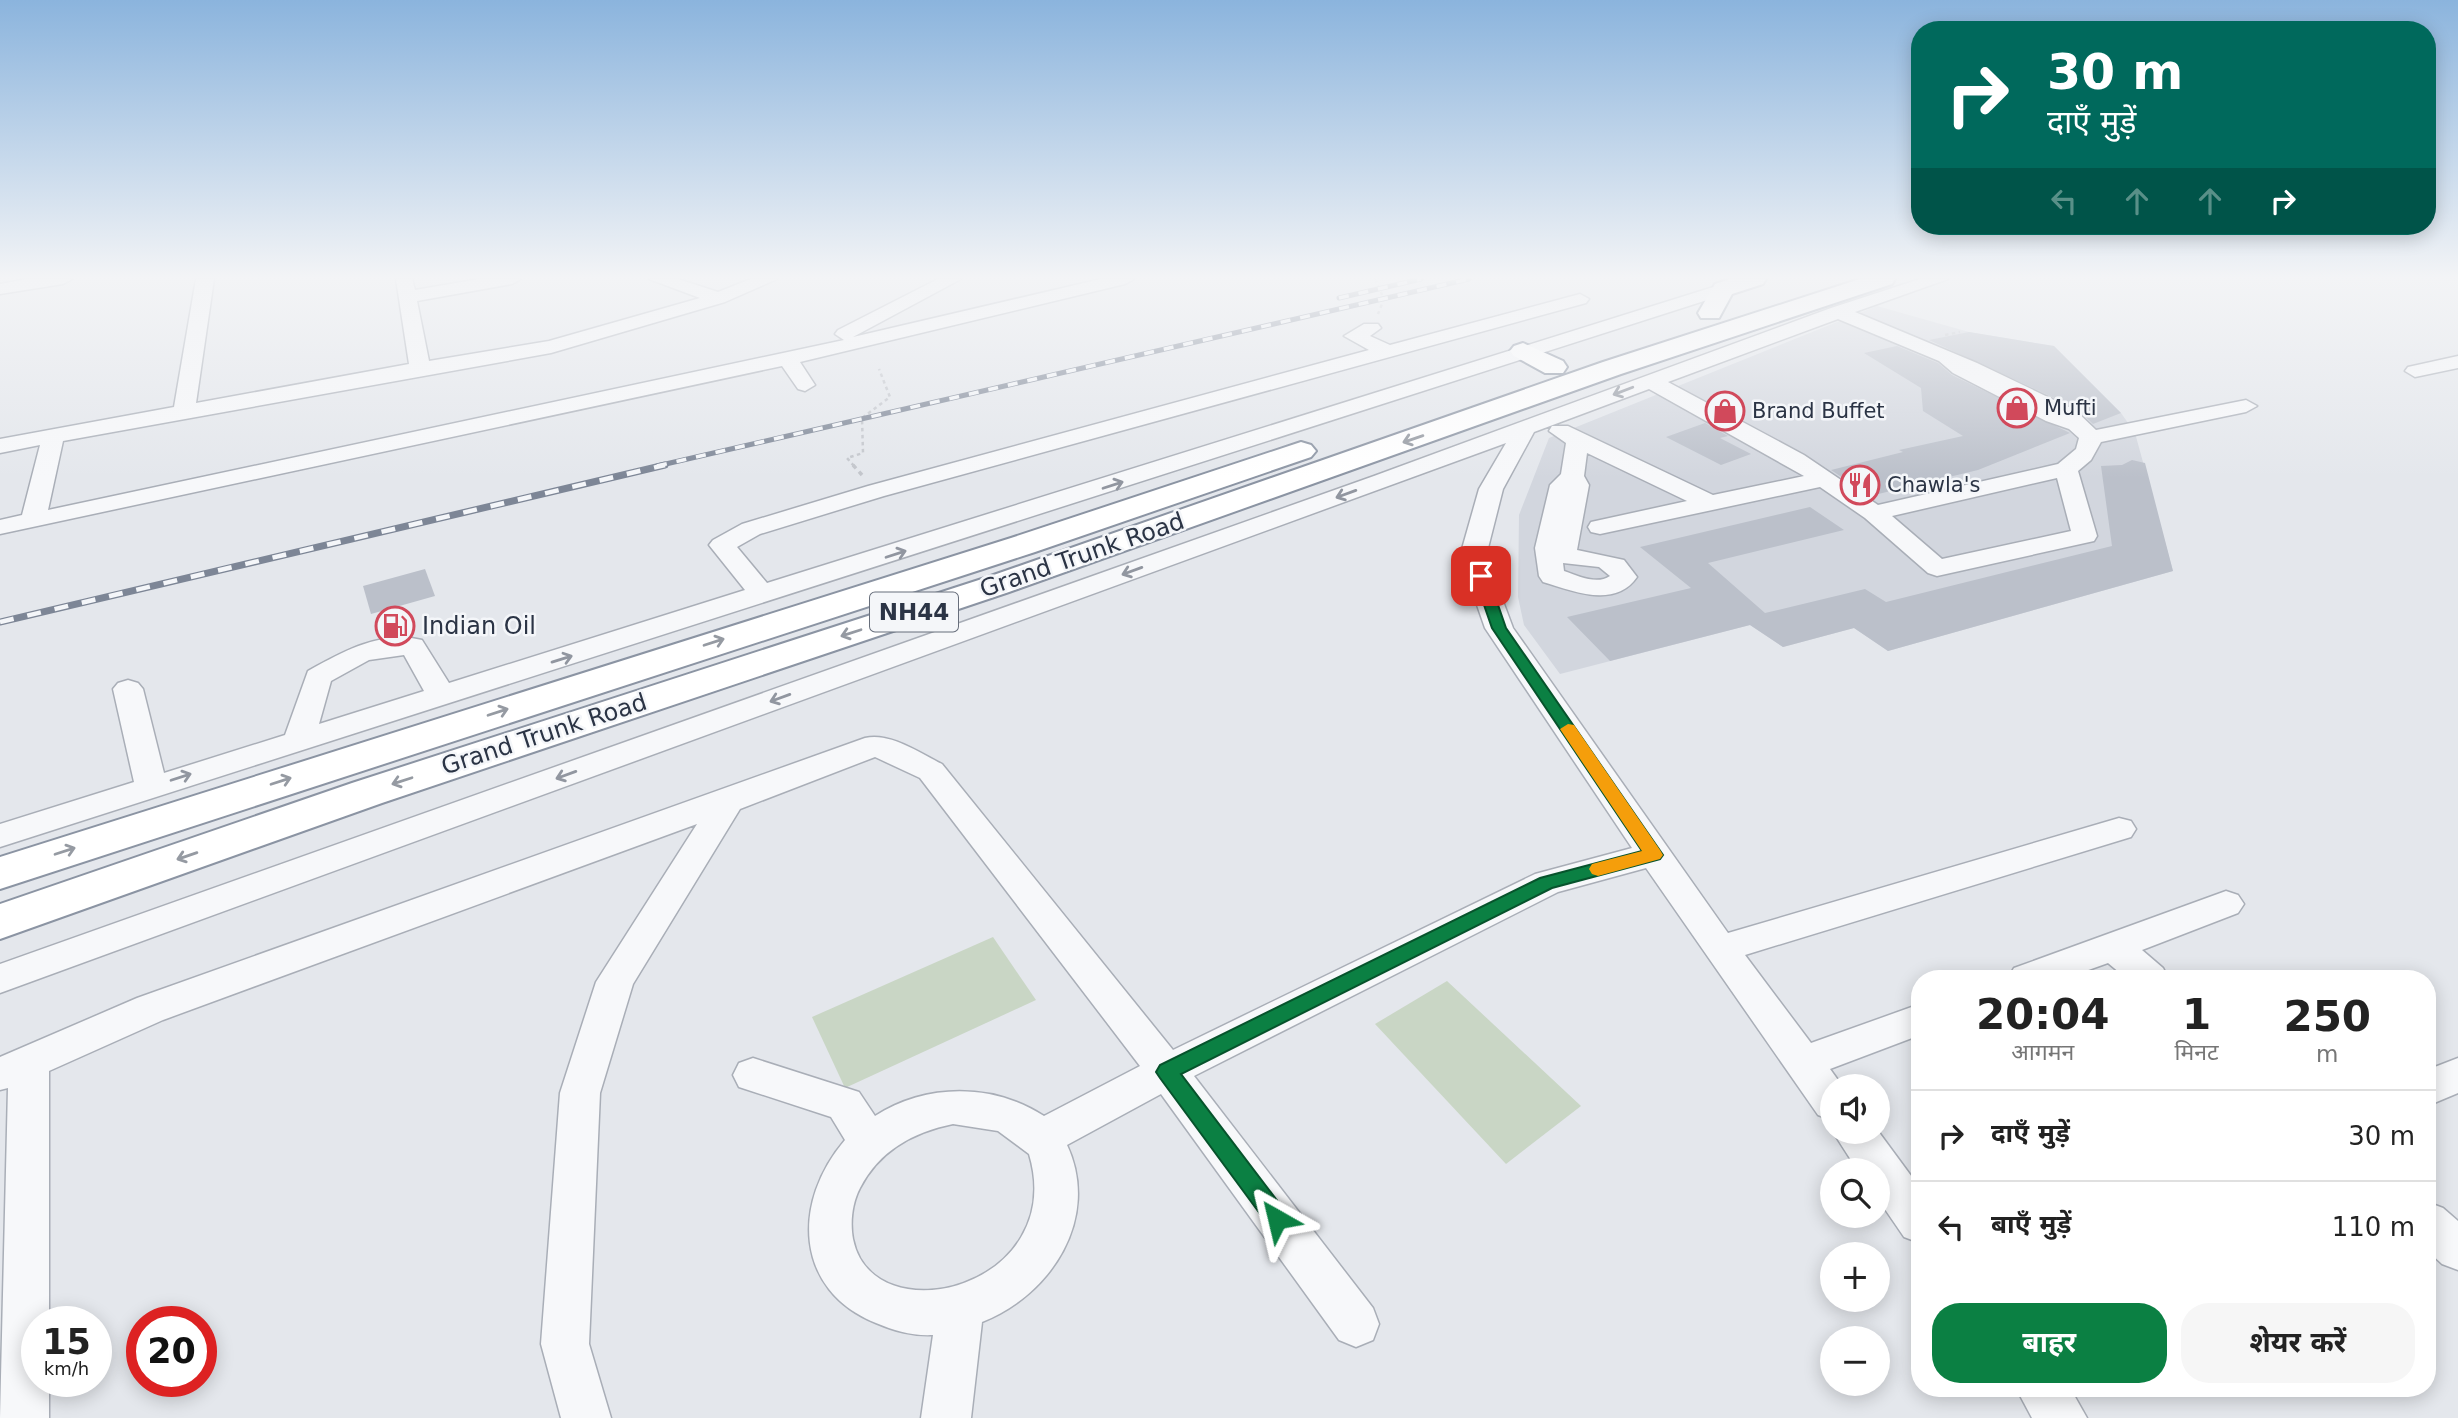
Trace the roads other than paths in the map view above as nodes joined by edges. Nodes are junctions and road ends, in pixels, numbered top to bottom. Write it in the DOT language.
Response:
graph roads {
  1 [pos="195,345"];
  2 [pos="416,345"];
  3 [pos="557,345"];
  4 [pos="820,345"];
  5 [pos="848,345"];
  6 [pos="1374,345"];
  7 [pos="1414,345"];
  8 [pos="1545,345"];
  9 [pos="1608,345"];
  10 [pos="1681,345"];
  11 [pos="1725,345"];
  12 [pos="1920,345"];
  13 [pos="1522,351"];
  14 [pos="1389,352"];
  15 [pos="794,358"];
  16 [pos="2458,362"];
  17 [pos="1554,367"];
  18 [pos="420,368"];
  19 [pos="2415,371"];
  20 [pos="1650,381"];
  21 [pos="804,385"];
  22 [pos="2246,406"];
  23 [pos="184,413"];
  24 [pos="1533,425"];
  25 [pos="2083,431"];
  26 [pos="52,437"];
  27 [pos="1578,440"];
  28 [pos="0,446"];
  29 [pos="1427,464"];
  30 [pos="2066,469"];
  31 [pos="1572,476"];
  32 [pos="1823,479"];
  33 [pos="1490,489"];
  34 [pos="1710,503"];
  35 [pos="1874,513"];
  36 [pos="33,520"];
  37 [pos="0,527"];
  38 [pos="1600,527"];
  39 [pos="764,596"];
  40 [pos="128,689"];
  41 [pos="442,696"];
  42 [pos="299,739"];
  43 [pos="151,786"];
  44 [pos="728,801"];
  45 [pos="2119,829"];
  46 [pos="0,836"];
  47 [pos="1654,855"];
  48 [pos="0,873"];
  49 [pos="2226,904"];
  50 [pos="0,922"];
  51 [pos="2113,946"];
  52 [pos="1720,949"];
  53 [pos="2048,970"];
  54 [pos="2141,970"];
  55 [pos="0,979"];
  56 [pos="1911,1022"];
  57 [pos="1803,1063"];
  58 [pos="15,1068"];
  59 [pos="1167,1072"];
  60 [pos="2458,1074"];
  61 [pos="753,1075"];
  62 [pos="2436,1085"];
  63 [pos="1820,1086"];
  64 [pos="1041,1138"];
  65 [pos="869,1143"];
  66 [pos="1863,1144"];
  67 [pos="1911,1211"];
  68 [pos="2436,1230"];
  69 [pos="2458,1249"];
  70 [pos="960,1309"];
  71 [pos="1356,1324"];
  72 [pos="2047,1397"];
  73 [pos="24,1418"];
  74 [pos="586,1418"];
  75 [pos="946,1418"];
  76 [pos="2062,1418"];
  1 -- 23 [label="street"];
  2 -- 18 [label="street"];
  3 -- 18 [label="street"];
  4 -- 15 [label="street"];
  5 -- 15 [label="street"];
  6 -- 14 [label="street"];
  7 -- 14 [label="street"];
  8 -- 13 [label="street"];
  9 -- 17 [label="highway, Grand Trunk Road / NH44"];
  10 -- 50 [label="highway, Grand Trunk Road / NH44, one-way"];
  11 -- 20 [label="street"];
  12 -- 25 [label="street"];
  13 -- 17 [label="highway"];
  39 -- 13 [label="street, one-way"];
  14 -- 39 [label="street"];
  15 -- 21 [label="street"];
  15 -- 36 [label="street"];
  16 -- 19 [label="street"];
  48 -- 17 [label="highway, Grand Trunk Road / NH44, one-way"];
  18 -- 23 [label="street"];
  20 -- 24 [label="street, one-way"];
  20 -- 32 [label="street"];
  22 -- 25 [label="street"];
  23 -- 26 [label="street"];
  24 -- 27 [label="street"];
  24 -- 29 [label="street"];
  24 -- 33 [label="street"];
  25 -- 30 [label="street"];
  26 -- 28 [label="street"];
  26 -- 36 [label="street"];
  27 -- 31 [label="street"];
  27 -- 34 [label="street"];
  29 -- 33 [label="street"];
  29 -- 55 [label="street, one-way"];
  30 -- 35 [label="street"];
  30 -- 35 [label="street"];
  31 -- 31 [label="street"];
  32 -- 34 [label="street"];
  32 -- 35 [label="street"];
  33 -- 47 [label="street"];
  34 -- 38 [label="street"];
  36 -- 37 [label="street"];
  41 -- 39 [label="street, one-way"];
  40 -- 43 [label="street"];
  41 -- 42 [label="street"];
  41 -- 42 [label="street"];
  43 -- 42 [label="street, one-way"];
  43 -- 46 [label="street"];
  44 -- 58 [label="street"];
  44 -- 59 [label="street"];
  44 -- 74 [label="street"];
  45 -- 52 [label="street"];
  47 -- 52 [label="street"];
  47 -- 59 [label="street"];
  49 -- 51 [label="street"];
  51 -- 53 [label="street"];
  51 -- 54 [label="street"];
  52 -- 57 [label="street"];
  56 -- 57 [label="street"];
  57 -- 63 [label="street"];
  58 -- 73 [label="street"];
  59 -- 64 [label="street"];
  59 -- 71 [label="street"];
  60 -- 62 [label="street"];
  61 -- 65 [label="street"];
  64 -- 65 [label="street"];
  64 -- 70 [label="street"];
  65 -- 70 [label="street"];
  66 -- 67 [label="street"];
  68 -- 69 [label="street"];
  70 -- 75 [label="street"];
  72 -- 76 [label="street"];
}
